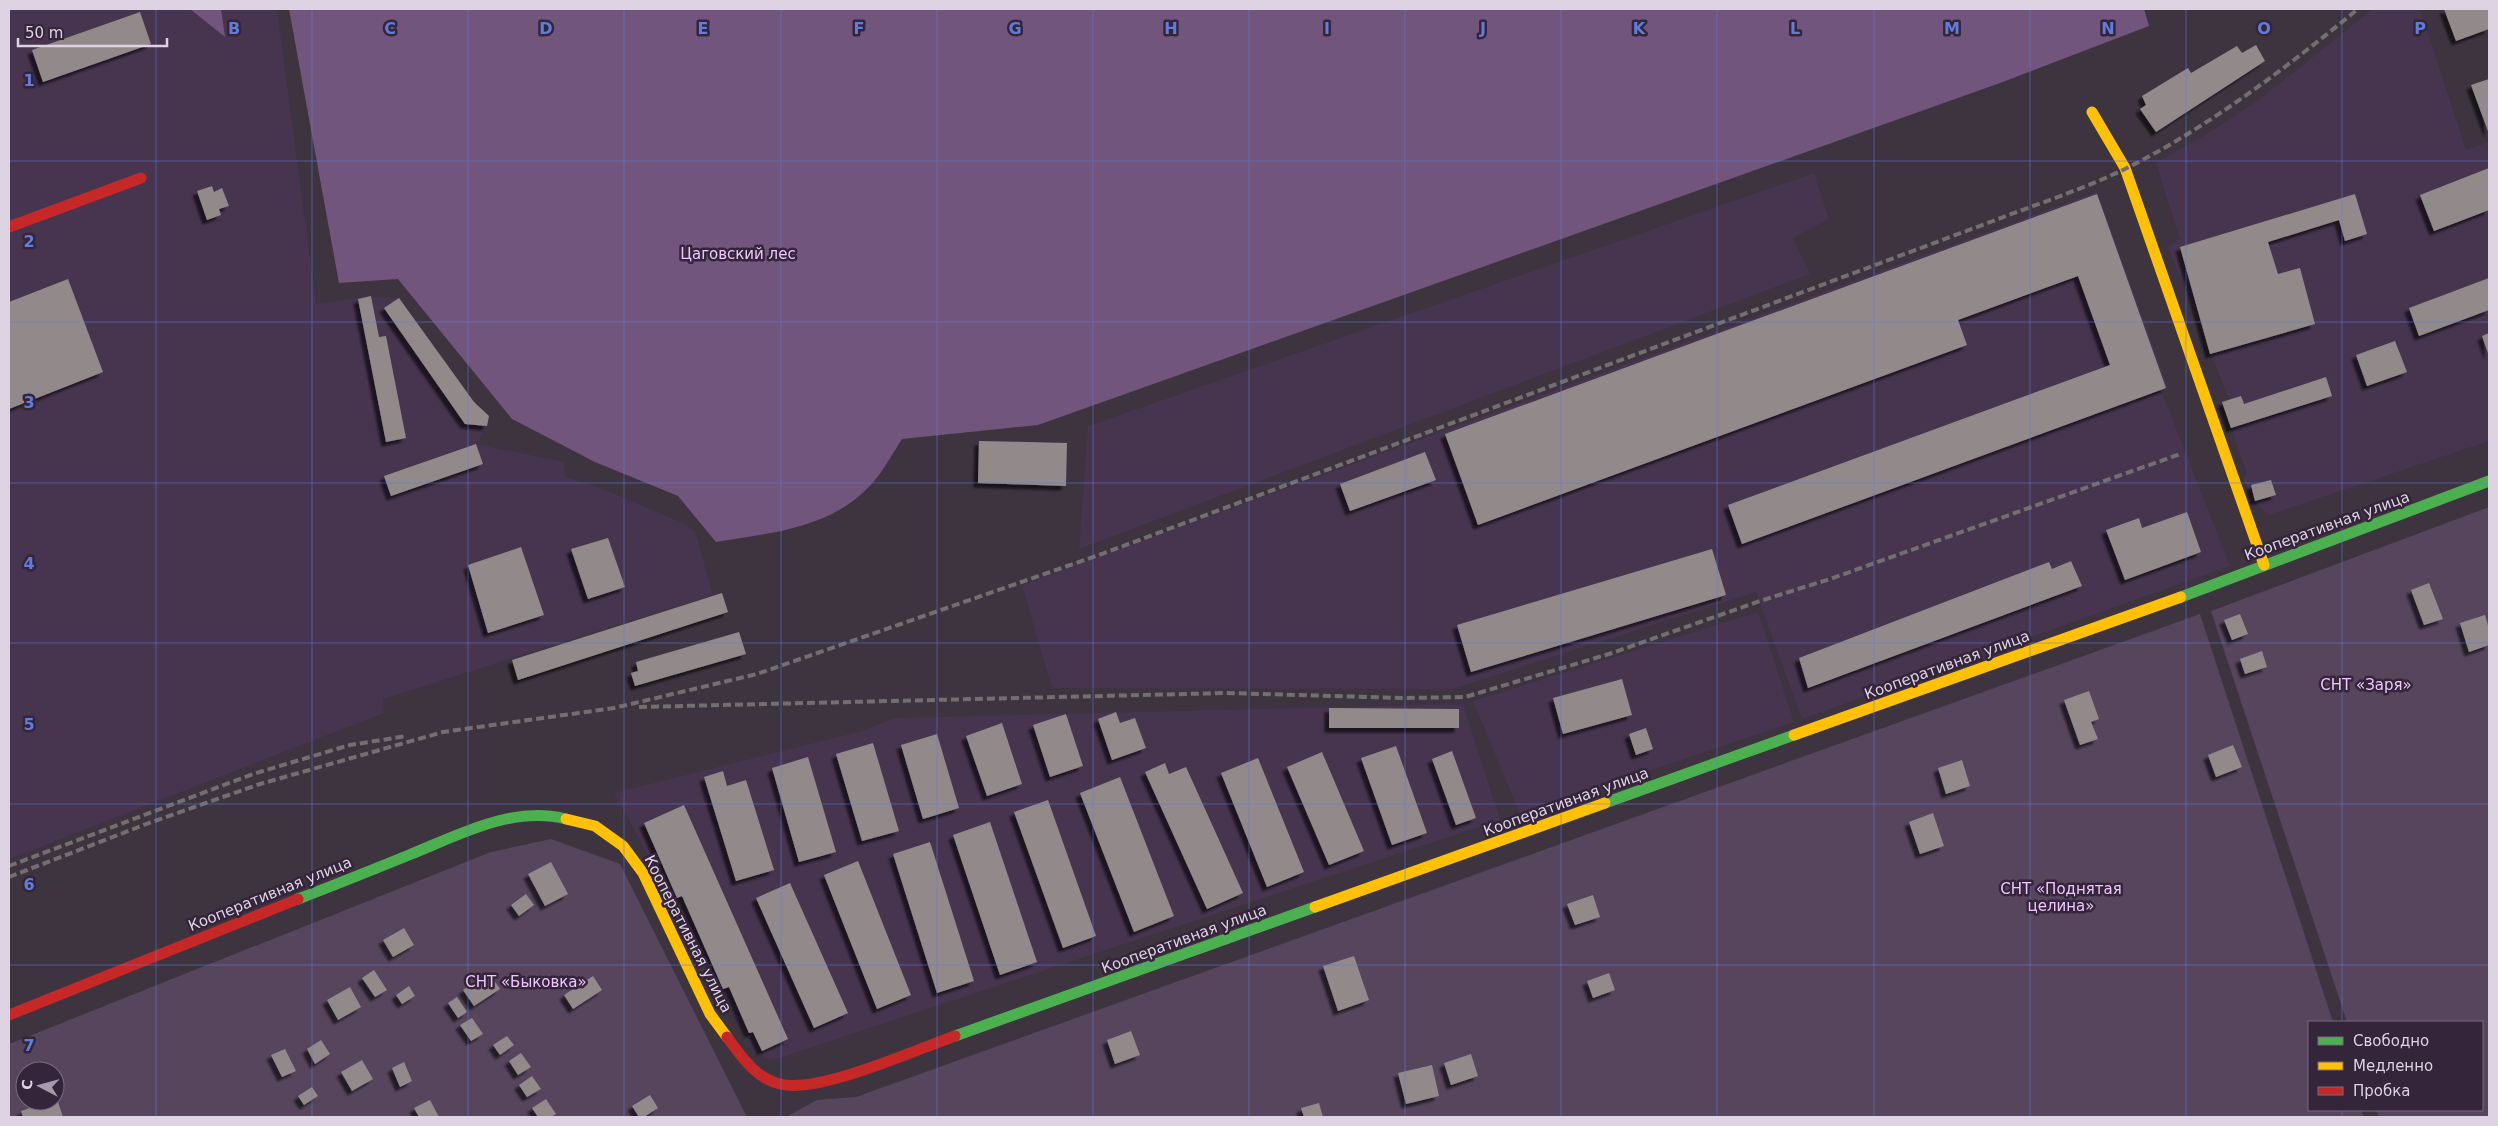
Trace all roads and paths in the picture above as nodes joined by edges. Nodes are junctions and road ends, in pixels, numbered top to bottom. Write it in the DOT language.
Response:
graph roads {
  1 [pos="2092,112"];
  2 [pos="141,178"];
  3 [pos="9,227"];
  4 [pos="2489,481"];
  5 [pos="2264,565"];
  6 [pos="9,1015"];
  1 -- 5 [label="main road"];
  2 -- 3 [label="main road"];
  4 -- 5 [label="main road, Кооперативная улица"];
  5 -- 6 [label="main road, Кооперативная улица"];
}
